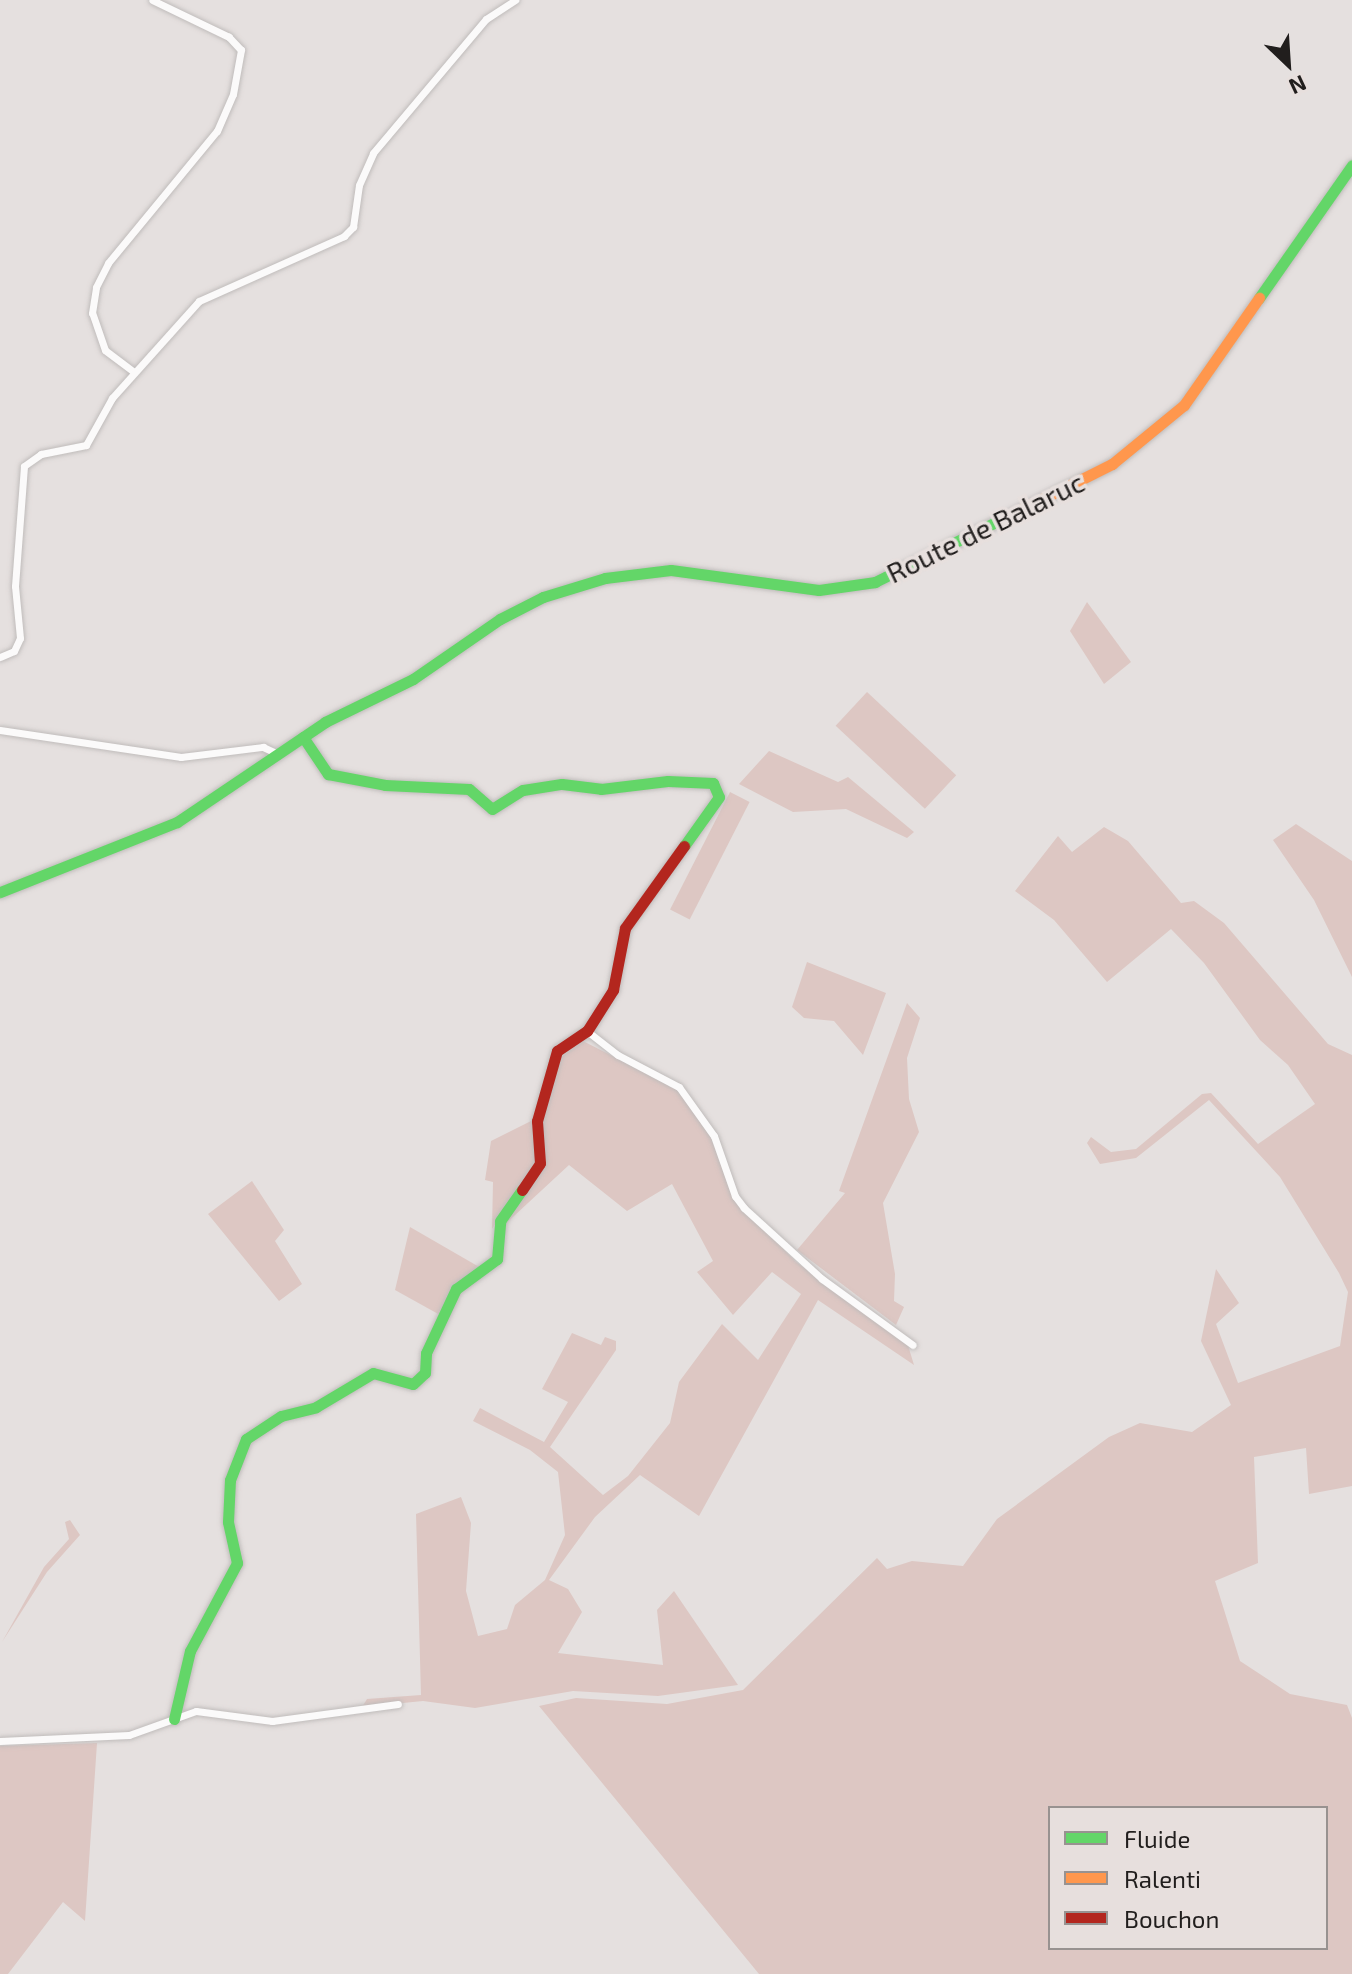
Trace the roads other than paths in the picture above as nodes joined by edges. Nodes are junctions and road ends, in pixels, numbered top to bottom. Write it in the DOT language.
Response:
graph roads {
  1 [pos="152,0"];
  2 [pos="515,0"];
  3 [pos="1352,165"];
  4 [pos="134,372"];
  5 [pos="0,657"];
  6 [pos="0,730"];
  7 [pos="303,737"];
  8 [pos="278,754"];
  9 [pos="0,892"];
  10 [pos="587,1031"];
  11 [pos="913,1345"];
  12 [pos="398,1704"];
  13 [pos="174,1719"];
  14 [pos="0,1741"];
  1 -- 4 [label="street"];
  2 -- 4 [label="street"];
  3 -- 7 [label="street, Route de Balaruc"];
  4 -- 5 [label="street"];
  6 -- 8 [label="street"];
  7 -- 8 [label="street, Route de Balaruc"];
  7 -- 10 [label="street"];
  8 -- 9 [label="street, Route de Balaruc"];
  10 -- 11 [label="street"];
  10 -- 13 [label="street"];
  12 -- 13 [label="street"];
  13 -- 14 [label="street"];
}
